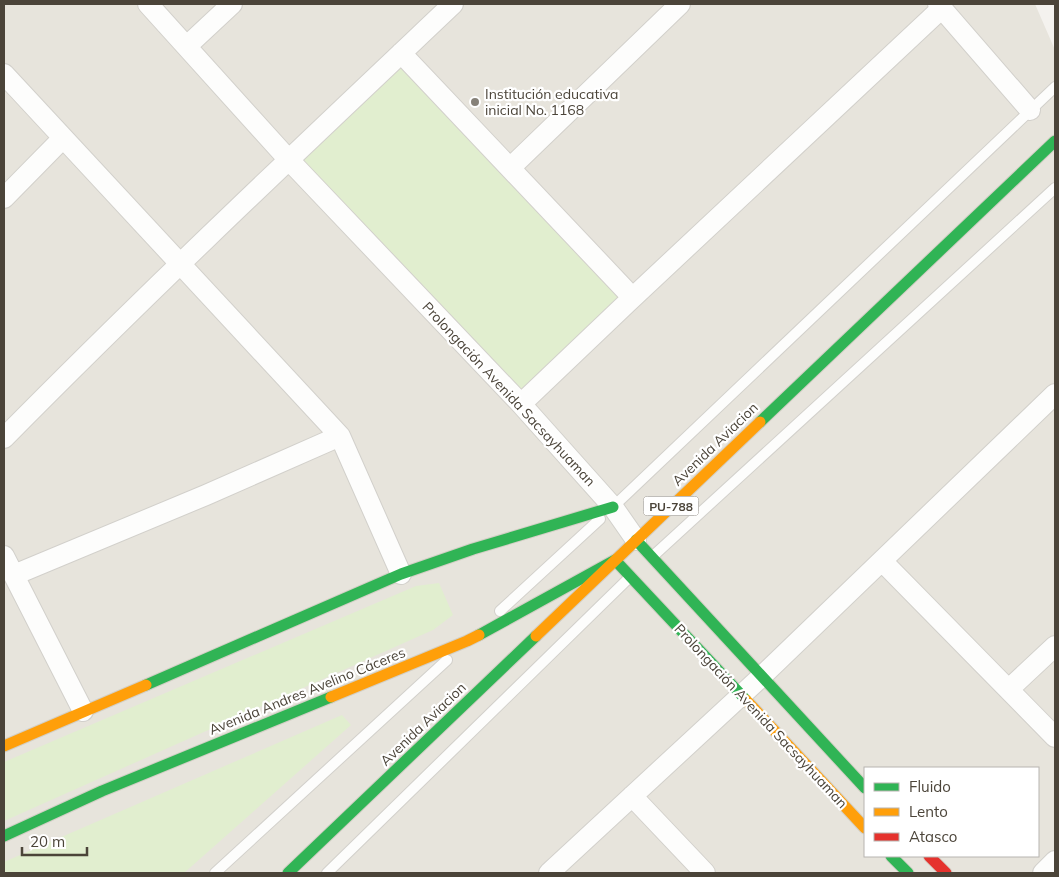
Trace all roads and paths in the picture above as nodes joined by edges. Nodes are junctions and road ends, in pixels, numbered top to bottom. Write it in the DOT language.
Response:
graph roads {
  1 [pos="148,4"];
  2 [pos="232,4"];
  3 [pos="453,4"];
  4 [pos="680,4"];
  5 [pos="940,6"];
  6 [pos="187,46"];
  7 [pos="401,53"];
  8 [pos="4,74"];
  9 [pos="1055,87"];
  10 [pos="1030,110"];
  11 [pos="63,138"];
  12 [pos="1055,141"];
  13 [pos="288,159"];
  14 [pos="510,168"];
  15 [pos="1055,188"];
  16 [pos="4,198"];
  17 [pos="179,265"];
  18 [pos="632,297"];
  19 [pos="1055,394"];
  20 [pos="521,404"];
  21 [pos="340,436"];
  22 [pos="4,438"];
  23 [pos="613,507"];
  24 [pos="636,540"];
  25 [pos="4,556"];
  26 [pos="615,560"];
  27 [pos="882,561"];
  28 [pos="641,567"];
  29 [pos="401,574"];
  30 [pos="14,575"];
  31 [pos="467,641"];
  32 [pos="1055,646"];
  33 [pos="761,677"];
  34 [pos="1009,689"];
  35 [pos="741,695"];
  36 [pos="83,711"];
  37 [pos="1055,738"];
  38 [pos="4,746"];
  39 [pos="864,787"];
  40 [pos="632,796"];
  41 [pos="864,827"];
  42 [pos="4,836"];
  43 [pos="892,857"];
  44 [pos="930,857"];
  45 [pos="1055,861"];
  46 [pos="216,873"];
  47 [pos="288,873"];
  48 [pos="327,873"];
  49 [pos="549,873"];
  50 [pos="705,873"];
  51 [pos="908,873"];
  52 [pos="946,873"];
  53 [pos="1043,873"];
  1 -- 6 [label="street, Prolongación Avenida Sacsayhuaman"];
  2 -- 6 [label="street"];
  3 -- 7 [label="street"];
  4 -- 14 [label="street"];
  5 -- 10 [label="street"];
  5 -- 18 [label="street"];
  6 -- 13 [label="street, Prolongación Avenida Sacsayhuaman"];
  7 -- 13 [label="street"];
  7 -- 14 [label="street"];
  8 -- 11 [label="street"];
  9 -- 10 [label="lane"];
  10 -- 23 [label="lane"];
  11 -- 16 [label="street"];
  11 -- 17 [label="street"];
  12 -- 24 [label="main road, Avenida Aviacion / PU-788"];
  13 -- 17 [label="street"];
  13 -- 20 [label="street, Prolongación Avenida Sacsayhuaman"];
  14 -- 18 [label="street"];
  15 -- 28 [label="lane"];
  17 -- 21 [label="street"];
  17 -- 22 [label="street"];
  18 -- 20 [label="street"];
  19 -- 27 [label="street"];
  20 -- 23 [label="street, Prolongación Avenida Sacsayhuaman"];
  21 -- 29 [label="street"];
  21 -- 30 [label="street"];
  23 -- 24 [label="street, Prolongación Avenida Sacsayhuaman"];
  23 -- 29 [label="main road"];
  23 -- 31 [label="lane"];
  24 -- 26 [label="main road, Avenida Aviacion / PU-788"];
  24 -- 28 [label="main road, Prolongación Avenida Sacsayhuaman"];
  25 -- 30 [label="street"];
  26 -- 28 [label="main road, Prolongación Avenida Sacsayhuaman"];
  26 -- 31 [label="main road, Avenida Andres Avelino Cáceres"];
  26 -- 47 [label="main road, Avenida Aviacion / PU-788"];
  27 -- 33 [label="street"];
  27 -- 34 [label="street"];
  28 -- 33 [label="main road, Prolongación Avenida Sacsayhuaman"];
  28 -- 35 [label="main road, Prolongación Avenida Sacsayhuaman"];
  28 -- 48 [label="lane"];
  29 -- 36 [label="main road"];
  30 -- 36 [label="street"];
  31 -- 42 [label="main road, Avenida Andres Avelino Cáceres"];
  31 -- 46 [label="lane"];
  32 -- 34 [label="street"];
  33 -- 35 [label="street"];
  33 -- 39 [label="main road, Prolongación Avenida Sacsayhuaman"];
  34 -- 37 [label="street"];
  35 -- 40 [label="street"];
  35 -- 41 [label="main road, Prolongación Avenida Sacsayhuaman"];
  36 -- 38 [label="main road"];
  40 -- 49 [label="street"];
  40 -- 50 [label="street"];
  43 -- 51 [label="main road"];
  44 -- 52 [label="main road"];
  45 -- 53 [label="street"];
}
